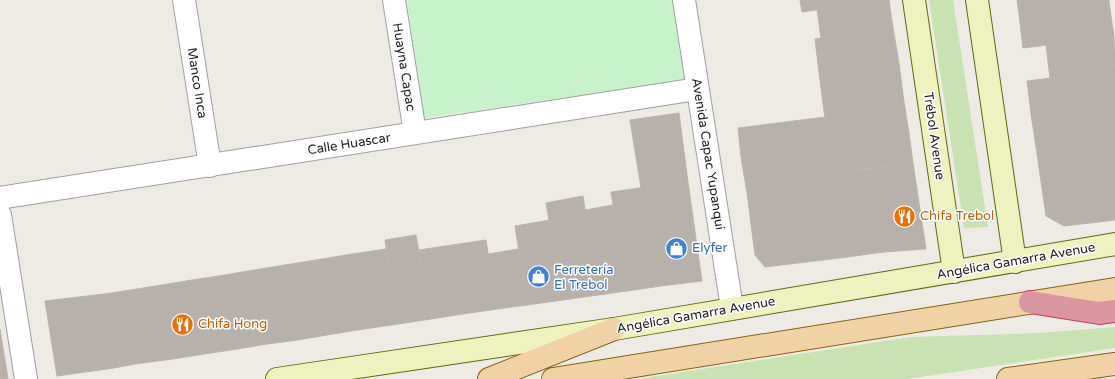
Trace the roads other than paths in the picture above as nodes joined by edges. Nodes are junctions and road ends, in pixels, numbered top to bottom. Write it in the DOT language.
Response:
graph roads {
  1 [pos="184,0"];
  2 [pos="394,0"];
  3 [pos="684,0"];
  4 [pos="914,0"];
  5 [pos="977,0"];
  6 [pos="697,89"];
  7 [pos="414,133"];
  8 [pos="210,166"];
  9 [pos="0,198"];
  10 [pos="0,215"];
  11 [pos="1115,244"];
  12 [pos="1015,262"];
  13 [pos="954,272"];
  14 [pos="1115,289"];
  15 [pos="1030,302"];
  16 [pos="732,308"];
  17 [pos="1115,311"];
  18 [pos="614,329"];
  19 [pos="1115,364"];
  20 [pos="1058,375"];
  21 [pos="26,379"];
  22 [pos="277,379"];
  23 [pos="489,379"];
  24 [pos="553,379"];
  25 [pos="1008,379"];
  1 -- 8 [label="street, Manco Inca"];
  2 -- 7 [label="street, Huayna Capac"];
  3 -- 6 [label="street, Avenida Capac Yupanqui"];
  4 -- 13 [label="main road, Trébol Avenue"];
  5 -- 12 [label="main road"];
  6 -- 7 [label="street, Calle Huascar"];
  6 -- 16 [label="street, Avenida Capac Yupanqui"];
  7 -- 8 [label="street, Calle Huascar"];
  8 -- 9 [label="street, Calle Huascar"];
  10 -- 21 [label="street"];
  11 -- 12 [label="main road, Angélica Gamarra Avenue"];
  12 -- 13 [label="main road, Angélica Gamarra Avenue"];
  13 -- 16 [label="main road, Angélica Gamarra Avenue"];
  14 -- 15 [label="main road"];
  15 -- 17 [label="highway"];
  15 -- 24 [label="main road"];
  16 -- 18 [label="main road, Angélica Gamarra Avenue"];
  18 -- 22 [label="main road, Angélica Gamarra Avenue"];
  18 -- 23 [label="main road"];
  19 -- 20 [label="main road"];
  20 -- 25 [label="main road"];
}
